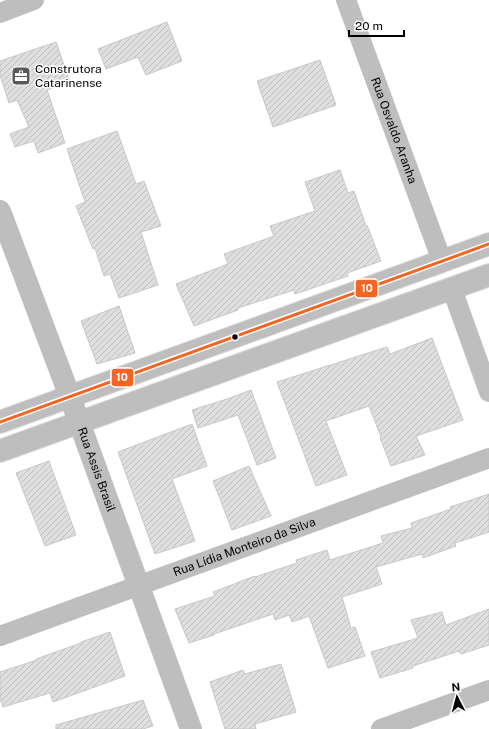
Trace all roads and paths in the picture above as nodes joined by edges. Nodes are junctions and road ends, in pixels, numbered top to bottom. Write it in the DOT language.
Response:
graph roads {
  1 [pos="34,0"];
  2 [pos="346,0"];
  3 [pos="0,13"];
  4 [pos="0,211"];
  5 [pos="489,244"];
  6 [pos="442,261"];
  7 [pos="489,275"];
  8 [pos="452,289"];
  9 [pos="489,392"];
  10 [pos="70,397"];
  11 [pos="0,422"];
  12 [pos="79,423"];
  13 [pos="0,451"];
  14 [pos="489,458"];
  15 [pos="139,586"];
  16 [pos="0,636"];
  17 [pos="489,690"];
  18 [pos="191,729"];
  19 [pos="381,729"];
  1 -- 3 [label="street"];
  2 -- 6 [label="street, Rua Osvaldo Aranha"];
  4 -- 10 [label="main road, Rua Assis Brasil"];
  5 -- 6 [label="main road"];
  6 -- 10 [label="main road"];
  7 -- 8 [label="main road"];
  8 -- 9 [label="street"];
  8 -- 12 [label="main road"];
  10 -- 11 [label="main road"];
  10 -- 12 [label="main road, Rua Assis Brasil"];
  12 -- 13 [label="main road"];
  12 -- 15 [label="main road, Rua Assis Brasil"];
  14 -- 15 [label="street, Rua Lídia Monteiro da Silva"];
  15 -- 16 [label="street, Rua Lídia Monteiro da Silva"];
  15 -- 18 [label="main road, Rua Assis Brasil"];
  17 -- 19 [label="street"];
}
